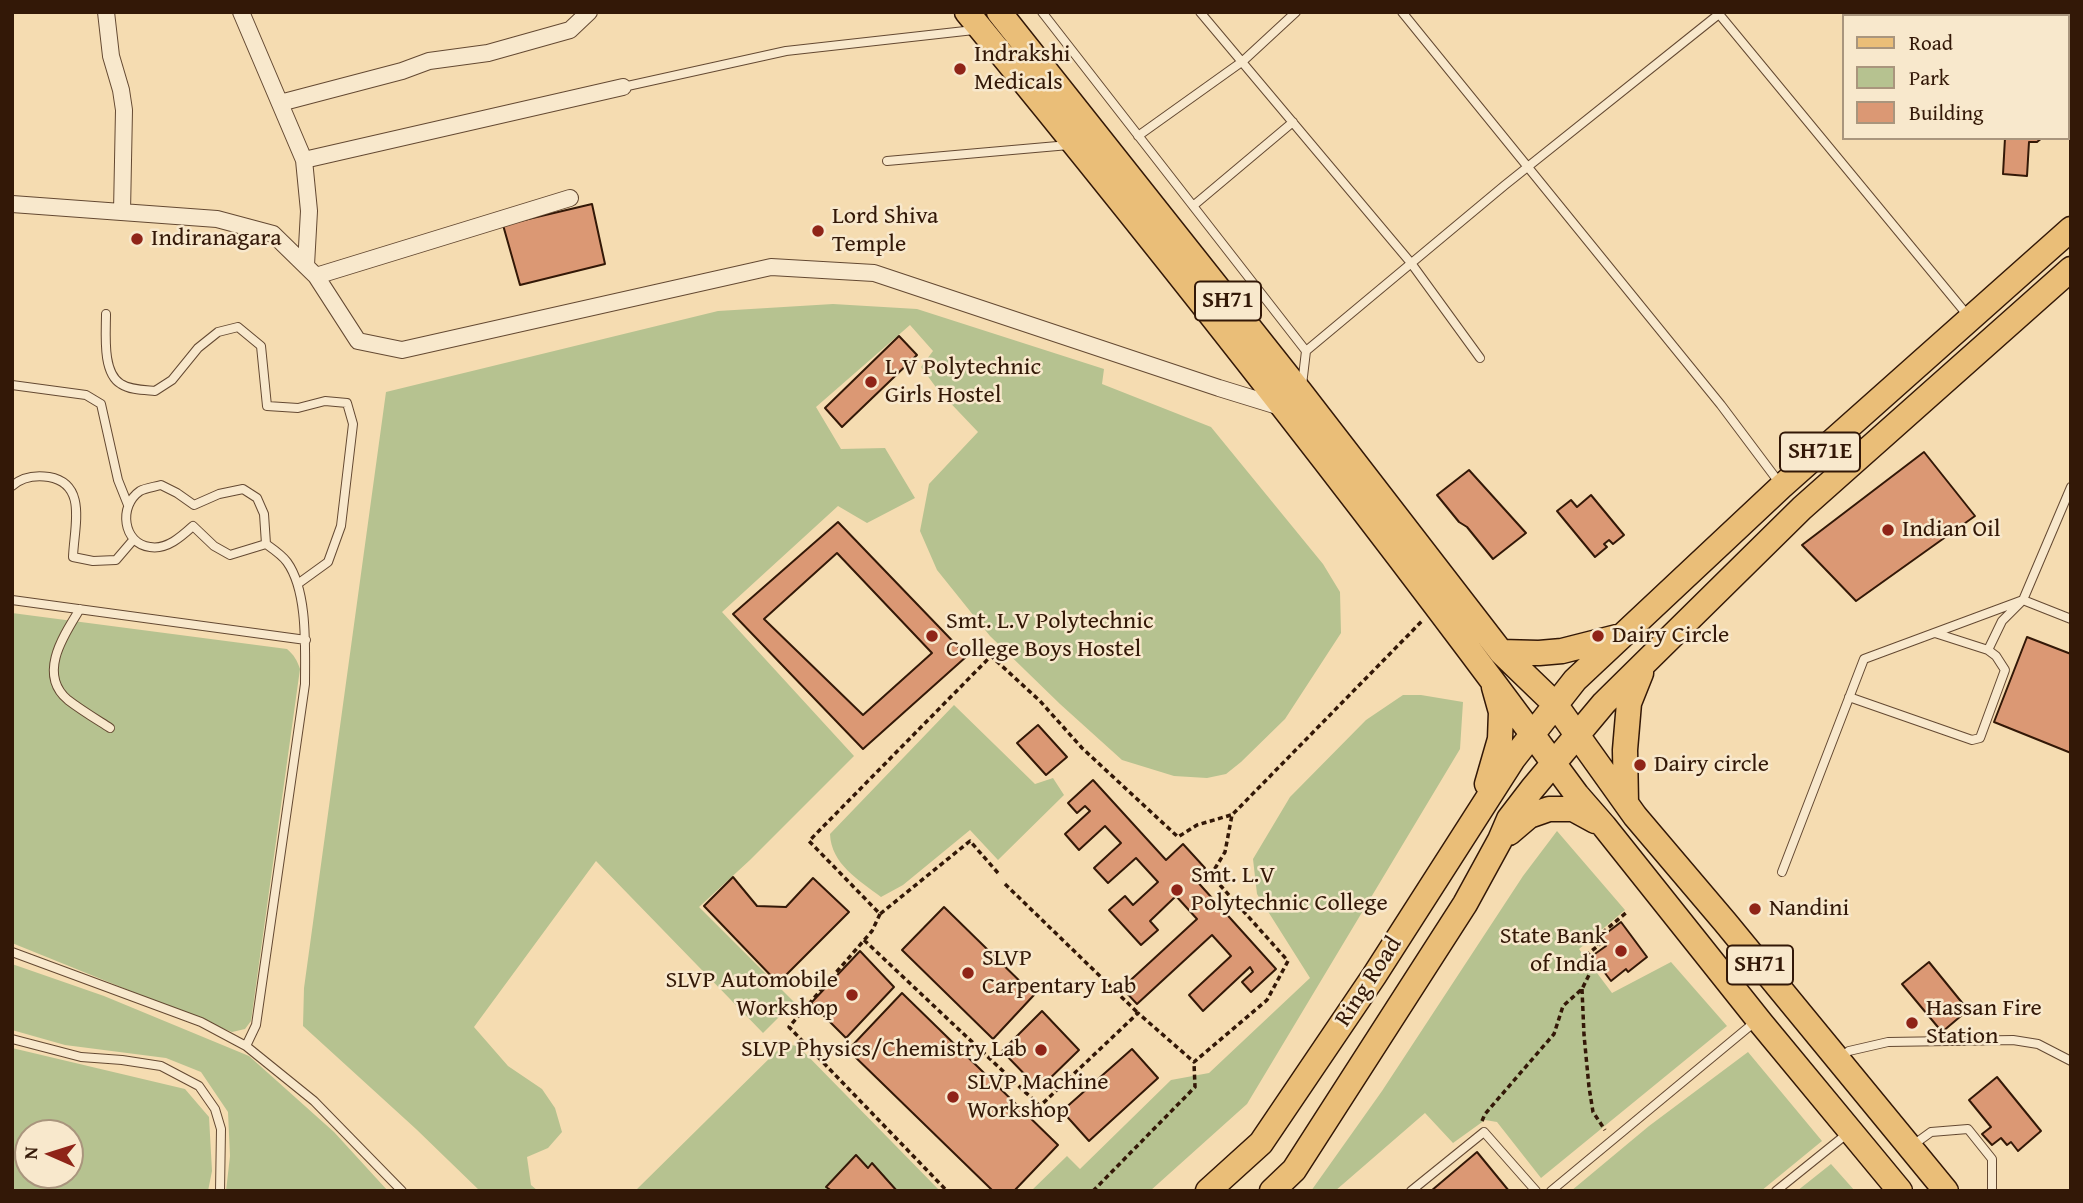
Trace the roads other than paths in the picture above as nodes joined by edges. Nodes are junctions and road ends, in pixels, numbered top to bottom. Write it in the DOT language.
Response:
graph roads {
  1 [pos="107,12"];
  2 [pos="241,12"];
  3 [pos="589,12"];
  4 [pos="999,12"];
  5 [pos="1042,12"];
  6 [pos="1200,12"];
  7 [pos="1296,12"];
  8 [pos="1402,12"];
  9 [pos="1720,13"];
  10 [pos="974,21"];
  11 [pos="1242,61"];
  12 [pos="623,87"];
  13 [pos="281,103"];
  14 [pos="1293,122"];
  15 [pos="1138,136"];
  16 [pos="1074,145"];
  17 [pos="304,160"];
  18 [pos="887,161"];
  19 [pos="1528,167"];
  20 [pos="569,198"];
  21 [pos="12,204"];
  22 [pos="1193,206"];
  23 [pos="122,212"];
  24 [pos="2071,229"];
  25 [pos="1411,263"];
  26 [pos="2071,269"];
  27 [pos="311,270"];
  28 [pos="106,314"];
  29 [pos="1971,319"];
  30 [pos="1306,351"];
  31 [pos="1480,358"];
  32 [pos="12,385"];
  33 [pos="1293,400"];
  34 [pos="12,486"];
  35 [pos="1782,486"];
  36 [pos="2071,487"];
  37 [pos="128,505"];
  38 [pos="134,539"];
  39 [pos="266,544"];
  40 [pos="299,583"];
  41 [pos="12,600"];
  42 [pos="2023,600"];
  43 [pos="79,609"];
  44 [pos="2071,619"];
  45 [pos="1934,633"];
  46 [pos="1623,635"];
  47 [pos="306,640"];
  48 [pos="1989,650"];
  49 [pos="1501,652"];
  50 [pos="1645,662"];
  51 [pos="1492,679"];
  52 [pos="1849,697"];
  53 [pos="1555,704"];
  54 [pos="110,728"];
  55 [pos="1532,734"];
  56 [pos="1578,736"];
  57 [pos="1548,770"];
  58 [pos="1626,803"];
  59 [pos="1475,818"];
  60 [pos="1604,826"];
  61 [pos="1500,840"];
  62 [pos="1782,872"];
  63 [pos="1730,927"];
  64 [pos="1702,949"];
  65 [pos="12,952"];
  66 [pos="1758,1019"];
  67 [pos="12,1039"];
  68 [pos="246,1046"];
  69 [pos="1838,1060"];
  70 [pos="2071,1061"];
  71 [pos="1811,1083"];
  72 [pos="1850,1131"];
  73 [pos="1911,1147"];
  74 [pos="220,1191"];
  75 [pos="402,1191"];
  76 [pos="1208,1191"];
  77 [pos="1272,1191"];
  78 [pos="1410,1191"];
  79 [pos="1536,1191"];
  80 [pos="1551,1191"];
  81 [pos="1776,1191"];
  82 [pos="1900,1191"];
  83 [pos="1946,1191"];
  84 [pos="1992,1191"];
  1 -- 23 [label="street"];
  2 -- 13 [label="street"];
  3 -- 13 [label="street"];
  4 -- 33 [label="main road, SH71"];
  5 -- 15 [label="lane"];
  6 -- 11 [label="lane"];
  7 -- 11 [label="lane"];
  8 -- 19 [label="lane"];
  9 -- 19 [label="lane"];
  9 -- 29 [label="lane"];
  10 -- 12 [label="lane"];
  10 -- 16 [label="main road, SH71"];
  11 -- 14 [label="lane"];
  11 -- 15 [label="lane"];
  12 -- 17 [label="street"];
  13 -- 17 [label="street"];
  14 -- 22 [label="lane"];
  14 -- 25 [label="lane"];
  15 -- 22 [label="lane"];
  16 -- 18 [label="lane"];
  16 -- 33 [label="main road, SH71"];
  17 -- 27 [label="street"];
  19 -- 25 [label="lane"];
  19 -- 35 [label="lane"];
  20 -- 27 [label="street"];
  21 -- 23 [label="street"];
  22 -- 30 [label="lane"];
  23 -- 27 [label="street"];
  24 -- 29 [label="main road, SH71E"];
  25 -- 30 [label="lane"];
  25 -- 31 [label="lane"];
  26 -- 50 [label="main road, SH71E"];
  27 -- 33 [label="street"];
  28 -- 40 [label="lane"];
  29 -- 35 [label="main road, SH71E"];
  30 -- 33 [label="lane"];
  32 -- 37 [label="lane"];
  33 -- 49 [label="main road, SH71"];
  33 -- 51 [label="main road, SH71"];
  34 -- 38 [label="lane"];
  35 -- 46 [label="main road, SH71E"];
  36 -- 42 [label="lane"];
  37 -- 38 [label="lane"];
  37 -- 39 [label="lane"];
  38 -- 39 [label="lane"];
  39 -- 40 [label="lane"];
  40 -- 47 [label="lane"];
  41 -- 43 [label="lane"];
  42 -- 44 [label="lane"];
  42 -- 45 [label="lane"];
  42 -- 48 [label="lane"];
  43 -- 47 [label="lane"];
  43 -- 54 [label="lane"];
  45 -- 48 [label="lane"];
  45 -- 52 [label="lane"];
  46 -- 49 [label="main road"];
  46 -- 53 [label="main road, SH71E"];
  47 -- 68 [label="lane"];
  48 -- 52 [label="lane"];
  49 -- 53 [label="main road, SH71"];
  50 -- 56 [label="main road, SH71E"];
  50 -- 58 [label="main road"];
  51 -- 55 [label="main road, SH71"];
  51 -- 59 [label="main road"];
  52 -- 62 [label="lane"];
  53 -- 55 [label="main road, SH71E"];
  53 -- 56 [label="main road, SH71"];
  55 -- 57 [label="main road, SH71"];
  55 -- 59 [label="main road, Ring Road"];
  56 -- 57 [label="main road, SH71E"];
  56 -- 58 [label="main road, SH71"];
  57 -- 60 [label="main road, SH71"];
  57 -- 61 [label="main road, Ring Road"];
  58 -- 63 [label="main road, SH71"];
  59 -- 76 [label="main road, Ring Road"];
  60 -- 61 [label="main road"];
  60 -- 64 [label="main road, SH71"];
  61 -- 77 [label="main road, Ring Road"];
  63 -- 64 [label="main road"];
  63 -- 69 [label="main road, SH71"];
  64 -- 66 [label="main road, SH71"];
  65 -- 68 [label="lane"];
  66 -- 71 [label="main road, SH71"];
  66 -- 80 [label="lane"];
  67 -- 74 [label="lane"];
  68 -- 75 [label="lane"];
  69 -- 70 [label="lane"];
  69 -- 71 [label="main road"];
  69 -- 73 [label="main road, SH71"];
  71 -- 72 [label="main road, SH71"];
  72 -- 81 [label="lane"];
  72 -- 82 [label="main road, SH71"];
  73 -- 83 [label="main road, SH71"];
  73 -- 84 [label="lane"];
  78 -- 79 [label="lane"];
}
